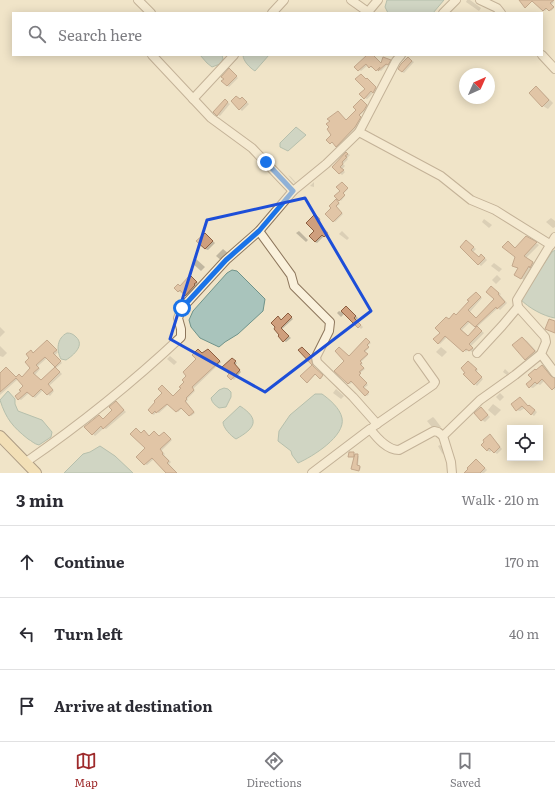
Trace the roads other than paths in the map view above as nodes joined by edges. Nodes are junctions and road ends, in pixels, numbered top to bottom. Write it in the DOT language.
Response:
graph roads {
  1 [pos="138,0"];
  2 [pos="284,0"];
  3 [pos="351,0"];
  4 [pos="378,0"];
  5 [pos="456,0"];
  6 [pos="480,0"];
  7 [pos="150,12"];
  8 [pos="273,12"];
  9 [pos="369,12"];
  10 [pos="444,12"];
  11 [pos="500,12"];
  12 [pos="153,56"];
  13 [pos="233,56"];
  14 [pos="400,56"];
  15 [pos="543,56"];
  16 [pos="555,69"];
  17 [pos="193,99"];
  18 [pos="359,132"];
  19 [pos="293,191"];
  20 [pos="259,231"];
  21 [pos="555,237"];
  22 [pos="551,245"];
  23 [pos="518,307"];
  24 [pos="477,352"];
  25 [pos="541,354"];
  26 [pos="418,358"];
  27 [pos="555,373"];
  28 [pos="374,427"];
  29 [pos="0,436"];
  30 [pos="442,436"];
  31 [pos="26,462"];
  32 [pos="36,473"];
  33 [pos="312,473"];
  34 [pos="452,473"];
  1 -- 7 [label="street"];
  2 -- 8 [label="street"];
  3 -- 9 [label="street"];
  4 -- 9 [label="street"];
  5 -- 10 [label="street"];
  6 -- 11 [label="street"];
  12 -- 17 [label="street"];
  13 -- 17 [label="street"];
  14 -- 18 [label="street"];
  15 -- 16 [label="street"];
  17 -- 19 [label="street"];
  18 -- 19 [label="street"];
  18 -- 22 [label="street"];
  19 -- 20 [label="street"];
  20 -- 28 [label="street"];
  20 -- 31 [label="street"];
  21 -- 22 [label="street"];
  22 -- 23 [label="street"];
  23 -- 24 [label="street"];
  23 -- 25 [label="street"];
  25 -- 27 [label="street"];
  25 -- 30 [label="street"];
  26 -- 28 [label="street"];
  28 -- 30 [label="street"];
  28 -- 33 [label="street"];
  29 -- 31 [label="main road"];
  30 -- 34 [label="street"];
  31 -- 32 [label="main road"];
}
